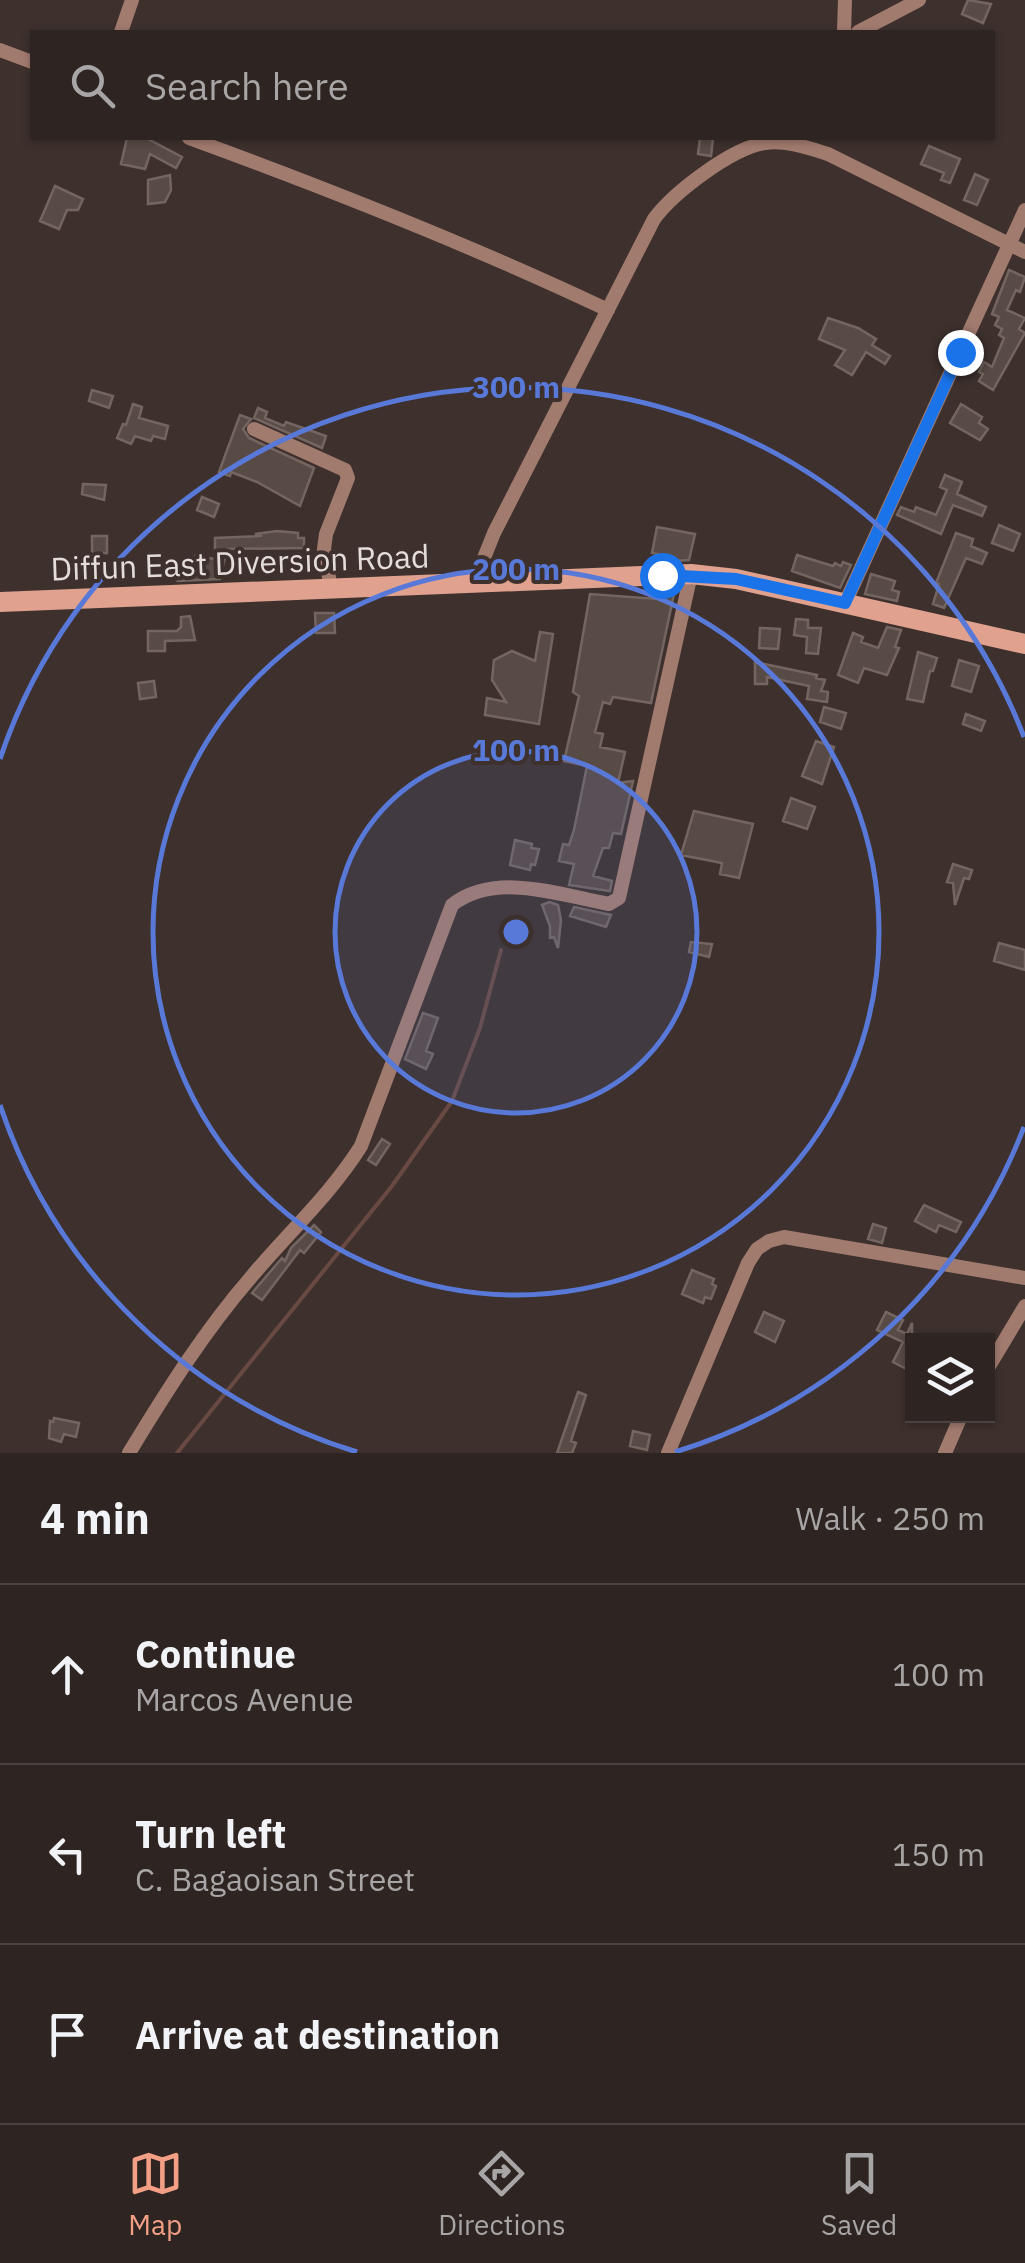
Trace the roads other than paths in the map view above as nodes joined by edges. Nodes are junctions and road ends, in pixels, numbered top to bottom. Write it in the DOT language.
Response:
graph roads {
  1 [pos="132,0"];
  2 [pos="846,0"];
  3 [pos="919,0"];
  4 [pos="122,30"];
  5 [pos="844,30"];
  6 [pos="862,30"];
  7 [pos="0,50"];
  8 [pos="30,61"];
  9 [pos="194,140"];
  10 [pos="755,142"];
  11 [pos="1025,210"];
  12 [pos="1009,244"];
  13 [pos="1025,252"];
  14 [pos="608,310"];
  15 [pos="254,429"];
  16 [pos="691,574"];
  17 [pos="482,583"];
  18 [pos="331,589"];
  19 [pos="0,602"];
  20 [pos="845,603"];
  21 [pos="1022,638"];
  22 [pos="1025,1278"];
  23 [pos="1025,1306"];
  24 [pos="995,1356"];
  25 [pos="958,1423"];
  26 [pos="129,1453"];
  27 [pos="668,1453"];
  28 [pos="945,1453"];
  1 -- 4 [label="street"];
  2 -- 5 [label="street"];
  3 -- 6 [label="street"];
  7 -- 8 [label="street"];
  9 -- 14 [label="street"];
  10 -- 12 [label="street"];
  10 -- 14 [label="street"];
  11 -- 12 [label="street"];
  12 -- 13 [label="street"];
  12 -- 20 [label="street"];
  14 -- 17 [label="street"];
  15 -- 18 [label="street"];
  16 -- 17 [label="main road, Diffun East Diversion Road"];
  16 -- 20 [label="main road, Diffun East Diversion Road"];
  16 -- 26 [label="street"];
  17 -- 18 [label="main road, Diffun East Diversion Road"];
  18 -- 19 [label="main road, Diffun East Diversion Road"];
  20 -- 21 [label="main road, Diffun East Diversion Road"];
  22 -- 27 [label="street"];
  23 -- 24 [label="street"];
  25 -- 28 [label="street"];
}
